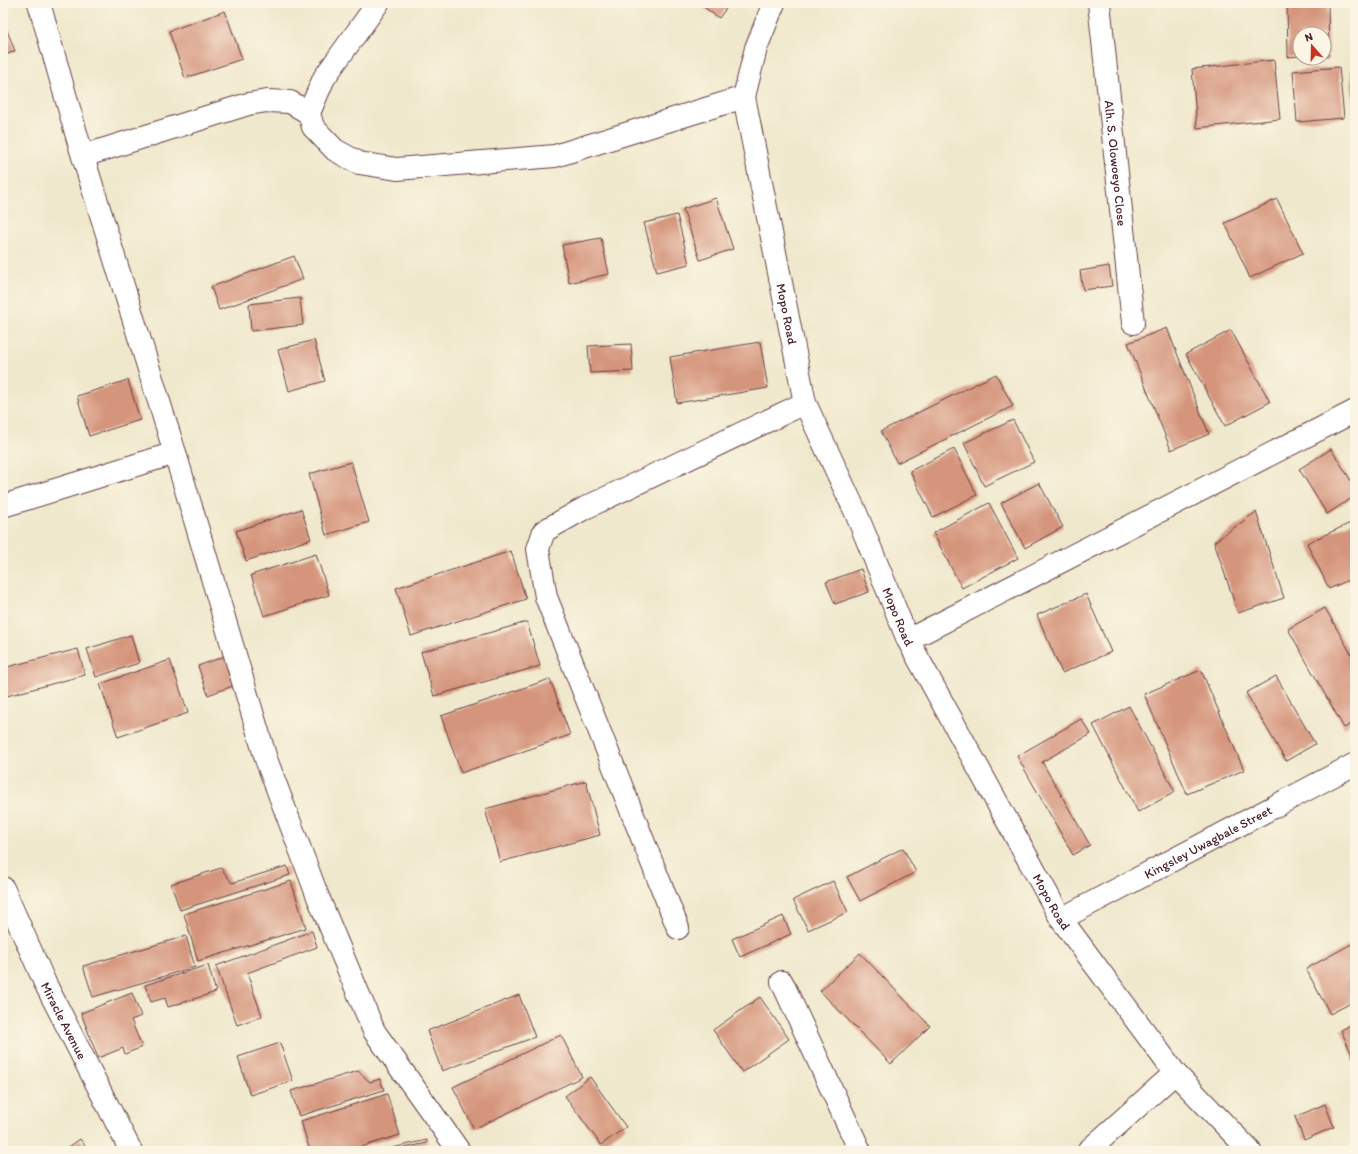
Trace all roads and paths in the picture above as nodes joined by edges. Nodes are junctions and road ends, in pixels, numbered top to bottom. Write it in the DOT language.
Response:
graph roads {
  1 [pos="39,3"];
  2 [pos="378,3"];
  3 [pos="774,3"];
  4 [pos="1099,3"];
  5 [pos="744,97"];
  6 [pos="309,113"];
  7 [pos="83,156"];
  8 [pos="1133,323"];
  9 [pos="805,404"];
  10 [pos="1355,412"];
  11 [pos="175,453"];
  12 [pos="3,506"];
  13 [pos="908,640"];
  14 [pos="1355,764"];
  15 [pos="3,888"];
  16 [pos="1060,918"];
  17 [pos="678,928"];
  18 [pos="782,982"];
  19 [pos="1175,1073"];
  20 [pos="132,1151"];
  21 [pos="458,1151"];
  22 [pos="860,1151"];
  23 [pos="1088,1151"];
  24 [pos="1250,1151"];
  1 -- 7 [label="street"];
  2 -- 6 [label="street"];
  3 -- 5 [label="street, Mopo Road"];
  4 -- 8 [label="street, Alh. S. Olowoeyo Close"];
  5 -- 6 [label="street"];
  5 -- 9 [label="street, Mopo Road"];
  6 -- 7 [label="street"];
  7 -- 11 [label="street"];
  9 -- 13 [label="street, Mopo Road"];
  9 -- 17 [label="street"];
  10 -- 13 [label="street"];
  11 -- 12 [label="street"];
  11 -- 21 [label="street"];
  13 -- 16 [label="street, Mopo Road"];
  14 -- 16 [label="street, Kingsley Uwagbale Street"];
  15 -- 20 [label="street, Miracle Avenue"];
  16 -- 19 [label="street, Mopo Road"];
  18 -- 22 [label="street"];
  19 -- 23 [label="street"];
  19 -- 24 [label="street, Mopo Road"];
}
